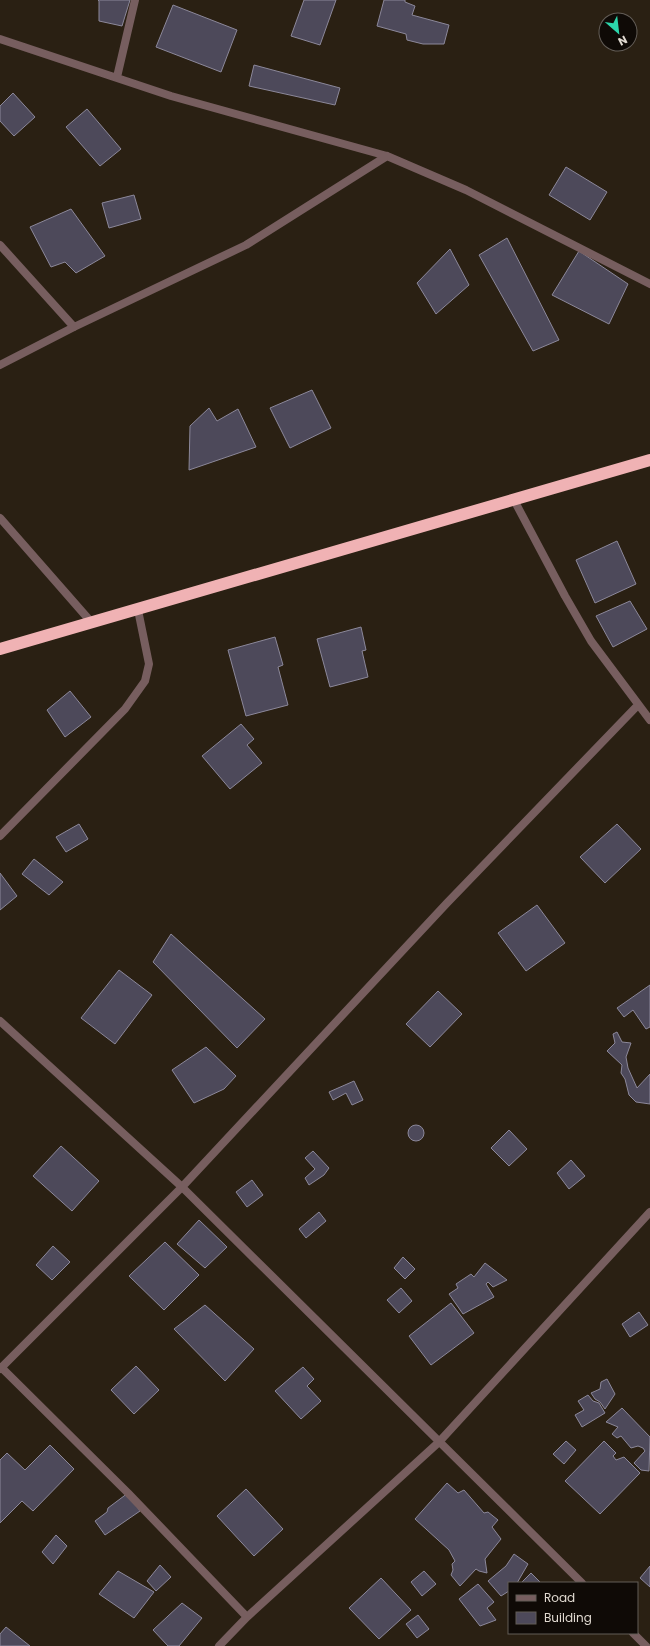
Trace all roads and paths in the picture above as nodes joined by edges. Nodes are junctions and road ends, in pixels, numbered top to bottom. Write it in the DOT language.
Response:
graph roads {
  1 [pos="135,0"];
  2 [pos="0,39"];
  3 [pos="117,77"];
  4 [pos="387,156"];
  5 [pos="0,245"];
  6 [pos="650,284"];
  7 [pos="74,327"];
  8 [pos="0,365"];
  9 [pos="650,460"];
  10 [pos="514,500"];
  11 [pos="0,518"];
  12 [pos="138,610"];
  13 [pos="92,623"];
  14 [pos="0,649"];
  15 [pos="638,705"];
  16 [pos="650,720"];
  17 [pos="0,836"];
  18 [pos="0,1021"];
  19 [pos="182,1187"];
  20 [pos="650,1212"];
  21 [pos="1,1369"];
  22 [pos="439,1442"];
  23 [pos="581,1582"];
  24 [pos="246,1617"];
  25 [pos="634,1634"];
  26 [pos="219,1646"];
  27 [pos="646,1646"];
  1 -- 3 [label="street"];
  2 -- 3 [label="street"];
  3 -- 4 [label="street"];
  4 -- 6 [label="street"];
  4 -- 7 [label="street"];
  5 -- 7 [label="street"];
  7 -- 8 [label="street"];
  9 -- 10 [label="highway"];
  10 -- 12 [label="highway"];
  10 -- 15 [label="street"];
  11 -- 13 [label="street"];
  12 -- 13 [label="highway"];
  12 -- 17 [label="street"];
  13 -- 14 [label="highway"];
  15 -- 16 [label="street"];
  15 -- 19 [label="street"];
  18 -- 19 [label="street"];
  19 -- 21 [label="street"];
  19 -- 22 [label="street"];
  20 -- 22 [label="street"];
  21 -- 24 [label="street"];
  22 -- 23 [label="street"];
  22 -- 24 [label="street"];
  24 -- 26 [label="street"];
  25 -- 27 [label="street"];
}
